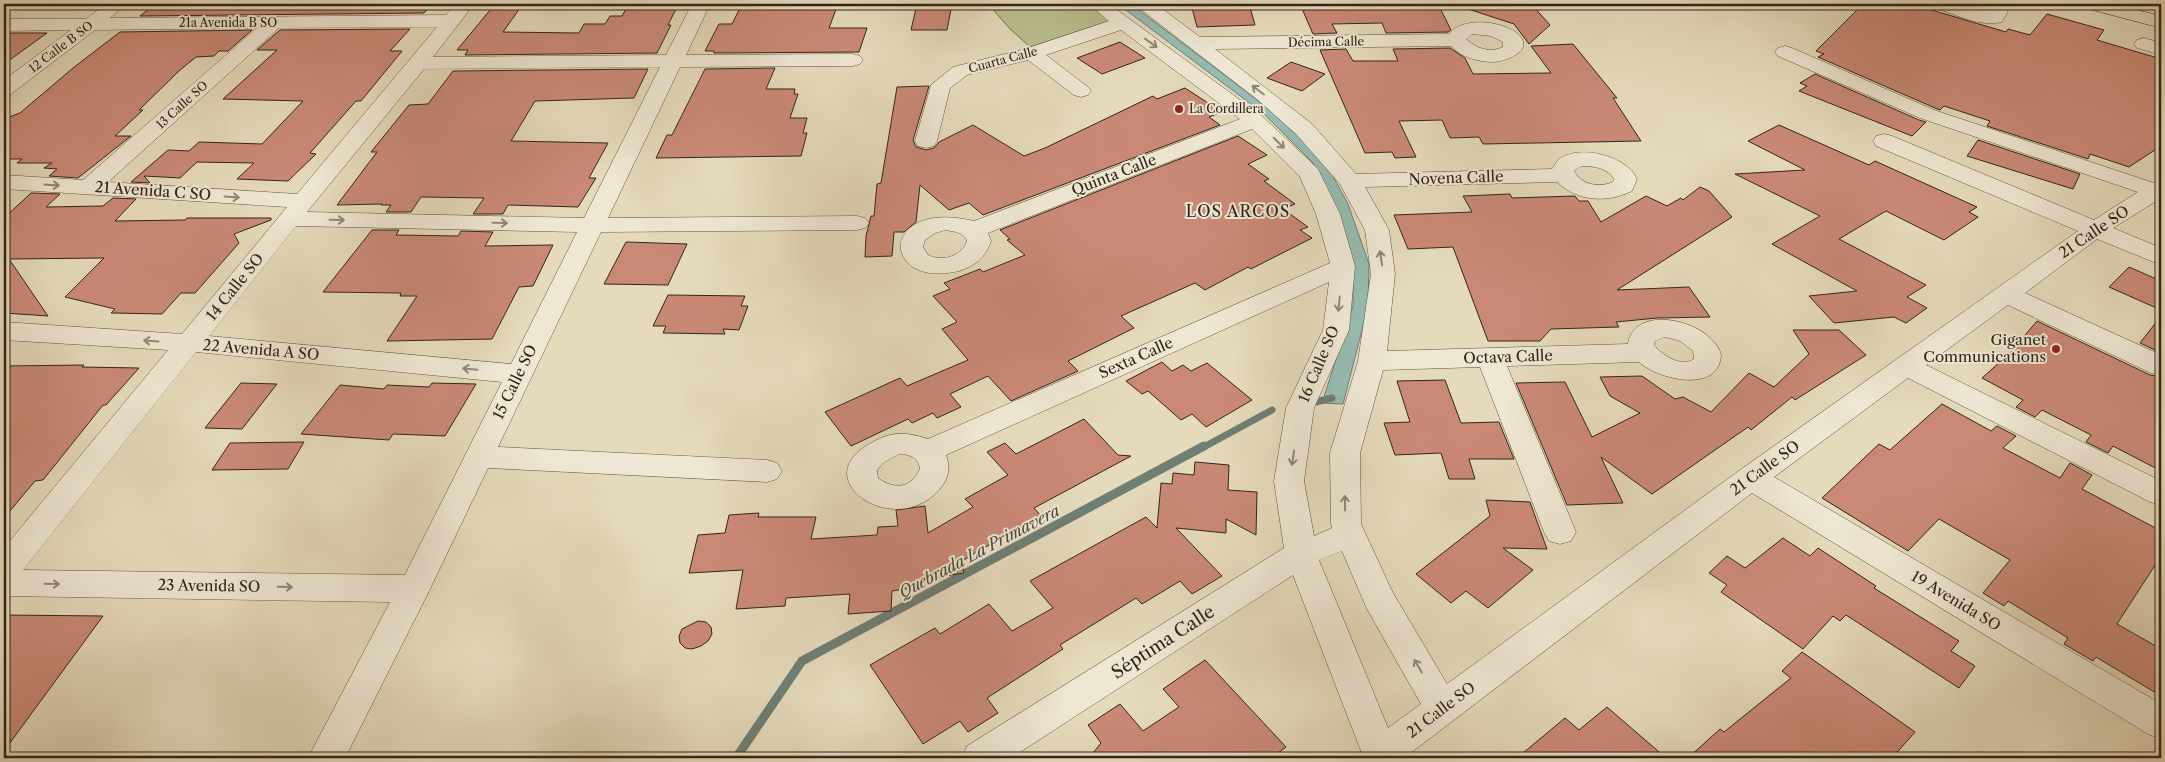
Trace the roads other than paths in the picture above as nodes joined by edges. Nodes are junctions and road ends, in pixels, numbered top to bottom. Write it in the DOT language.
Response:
graph roads {
  1 [pos="117,4"];
  2 [pos="701,4"];
  3 [pos="1098,4"];
  4 [pos="1145,4"];
  5 [pos="1942,4"];
  6 [pos="1982,4"];
  7 [pos="2091,4"];
  8 [pos="2155,4"];
  9 [pos="2161,6"];
  10 [pos="458,12"];
  11 [pos="2161,22"];
  12 [pos="274,23"];
  13 [pos="1123,23"];
  14 [pos="91,24"];
  15 [pos="4,25"];
  16 [pos="1456,40"];
  17 [pos="1196,43"];
  18 [pos="1785,52"];
  19 [pos="1032,53"];
  20 [pos="853,60"];
  21 [pos="672,62"];
  22 [pos="420,63"];
  23 [pos="4,90"];
  24 [pos="1081,91"];
  25 [pos="1255,120"];
  26 [pos="926,141"];
  27 [pos="1884,141"];
  28 [pos="1562,175"];
  29 [pos="1350,181"];
  30 [pos="4,182"];
  31 [pos="89,187"];
  32 [pos="2159,189"];
  33 [pos="296,210"];
  34 [pos="857,223"];
  35 [pos="592,224"];
  36 [pos="2096,229"];
  37 [pos="973,230"];
  38 [pos="2161,257"];
  39 [pos="1343,266"];
  40 [pos="2006,294"];
  41 [pos="4,330"];
  42 [pos="190,343"];
  43 [pos="1645,353"];
  44 [pos="1490,358"];
  45 [pos="1372,362"];
  46 [pos="1906,366"];
  47 [pos="2161,366"];
  48 [pos="519,374"];
  49 [pos="928,451"];
  50 [pos="478,458"];
  51 [pos="767,471"];
  52 [pos="1750,478"];
  53 [pos="2161,494"];
  54 [pos="1560,532"];
  55 [pos="1351,534"];
  56 [pos="1300,554"];
  57 [pos="4,570"];
  58 [pos="4,583"];
  59 [pos="414,589"];
  60 [pos="1442,708"];
  61 [pos="2161,724"];
  62 [pos="1379,757"];
  63 [pos="326,758"];
  64 [pos="980,758"];
  1 -- 14 [label="street, 12 Calle B SO"];
  2 -- 21 [label="street, 15 Calle SO"];
  3 -- 13 [label="street, 16 Calle SO"];
  4 -- 17 [label="street"];
  5 -- 6 [label="street"];
  7 -- 11 [label="highway"];
  8 -- 9 [label="highway"];
  10 -- 12 [label="street, 21a Avenida B SO"];
  10 -- 22 [label="street, 14 Calle SO"];
  12 -- 14 [label="street, 21a Avenida B SO"];
  12 -- 31 [label="street, 13 Calle SO"];
  13 -- 19 [label="street, Cuarta Calle"];
  13 -- 25 [label="street, 16 Calle SO, one-way"];
  14 -- 15 [label="street, 21a Avenida B SO"];
  14 -- 23 [label="street, 12 Calle B SO"];
  16 -- 17 [label="street, Décima Calle"];
  29 -- 17 [label="street, one-way"];
  18 -- 32 [label="street"];
  19 -- 24 [label="street"];
  19 -- 26 [label="street, Cuarta Calle"];
  20 -- 21 [label="street"];
  21 -- 22 [label="street"];
  21 -- 35 [label="street, 15 Calle SO"];
  22 -- 33 [label="street, 14 Calle SO"];
  25 -- 37 [label="street, Quinta Calle"];
  25 -- 39 [label="street, 16 Calle SO, one-way"];
  27 -- 36 [label="street"];
  28 -- 29 [label="street, Novena Calle"];
  45 -- 29 [label="street, one-way"];
  30 -- 31 [label="street, 21 Avenida C SO, one-way"];
  31 -- 33 [label="street, 21 Avenida C SO, one-way"];
  32 -- 36 [label="street, 21 Calle SO"];
  33 -- 35 [label="street, 21 Avenida C SO, one-way"];
  33 -- 42 [label="street, 14 Calle SO"];
  34 -- 35 [label="street, 21 Avenida C SO"];
  35 -- 48 [label="street, 15 Calle SO"];
  36 -- 38 [label="street"];
  36 -- 40 [label="street, 21 Calle SO"];
  39 -- 49 [label="street, Sexta Calle"];
  39 -- 56 [label="street, 16 Calle SO, one-way"];
  40 -- 46 [label="street, 21 Calle SO"];
  40 -- 47 [label="street"];
  42 -- 41 [label="street, 22 Avenida A SO, one-way"];
  48 -- 42 [label="street, 22 Avenida A SO, one-way"];
  42 -- 57 [label="street, 14 Calle SO"];
  43 -- 44 [label="street, Octava Calle"];
  44 -- 45 [label="street, Octava Calle"];
  44 -- 54 [label="street"];
  55 -- 45 [label="street, one-way"];
  46 -- 52 [label="street, 21 Calle SO"];
  46 -- 53 [label="street"];
  48 -- 50 [label="street, 15 Calle SO"];
  50 -- 51 [label="street"];
  50 -- 59 [label="street, 15 Calle SO"];
  52 -- 60 [label="street, 21 Calle SO"];
  52 -- 61 [label="street, 19 Avenida SO"];
  55 -- 56 [label="street, Séptima Calle"];
  60 -- 55 [label="street, one-way"];
  56 -- 62 [label="street, 16 Calle SO"];
  56 -- 64 [label="street, Séptima Calle"];
  58 -- 59 [label="street, 23 Avenida SO, one-way"];
  59 -- 63 [label="street, 15 Calle SO"];
  60 -- 62 [label="street, 21 Calle SO"];
}
